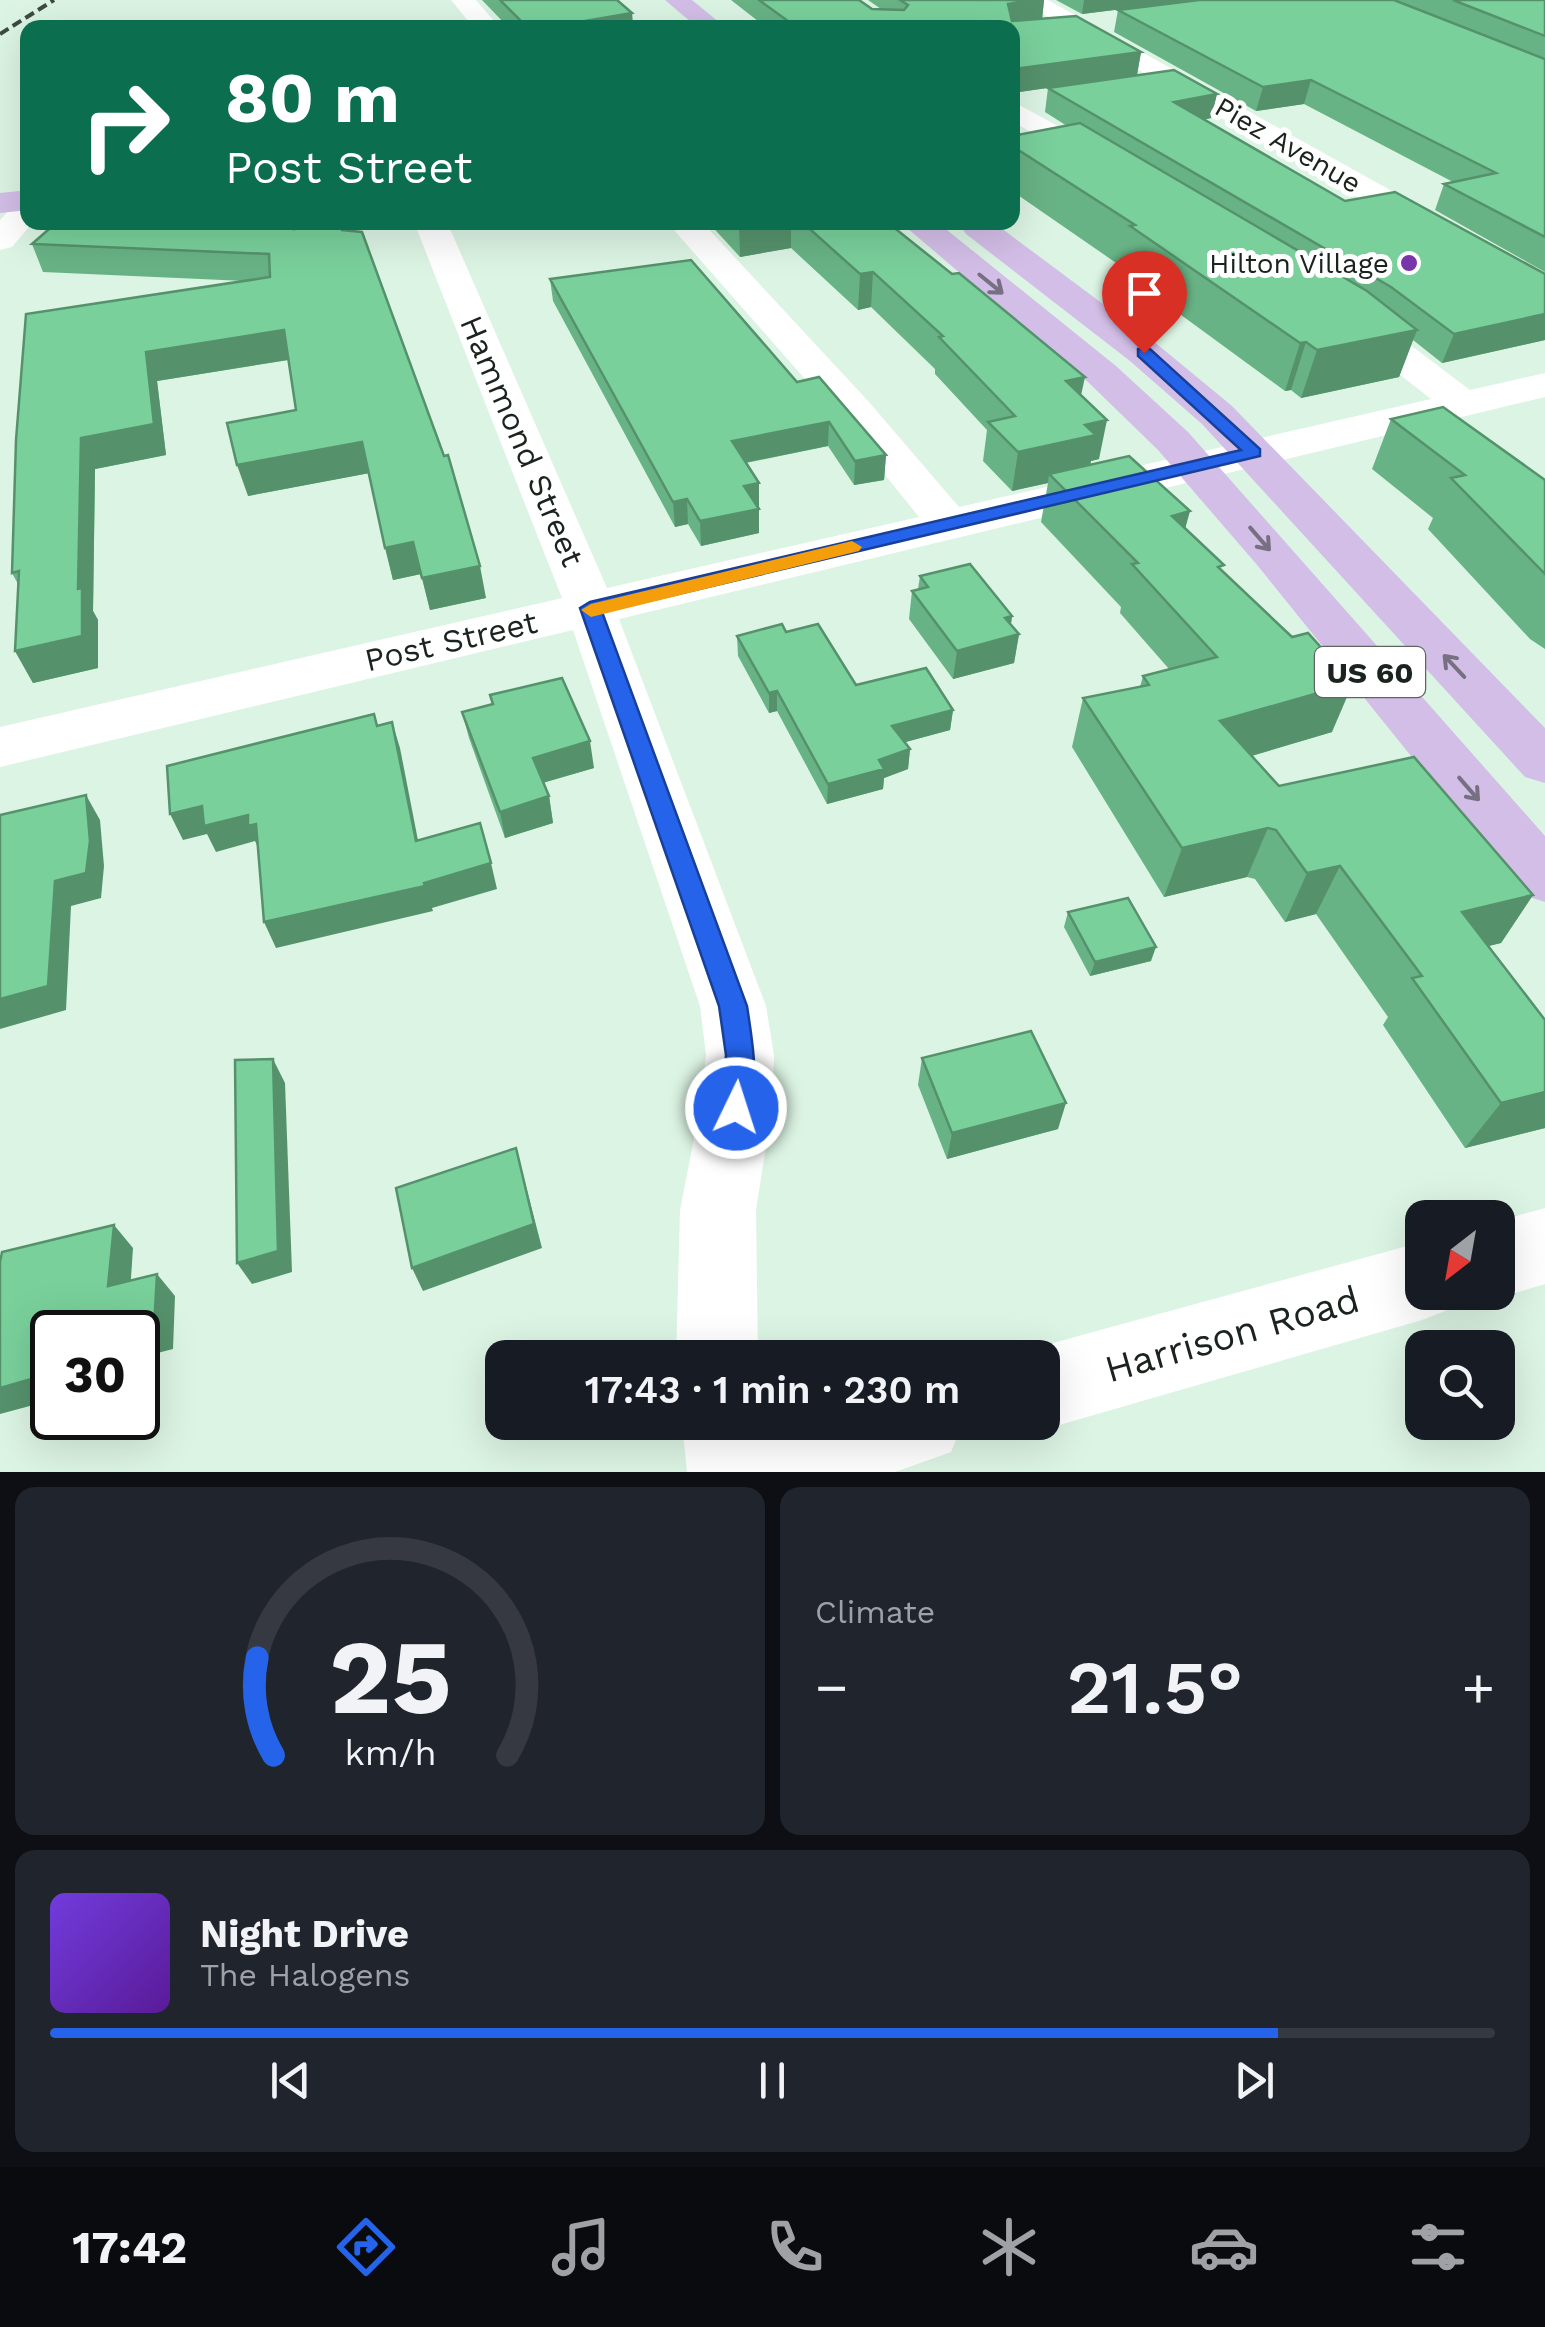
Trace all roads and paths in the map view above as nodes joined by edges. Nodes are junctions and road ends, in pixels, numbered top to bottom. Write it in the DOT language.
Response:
graph roads {
  1 [pos="463,0"];
  2 [pos="1031,0"];
  3 [pos="481,20"];
  4 [pos="1114,21"];
  5 [pos="1078,26"];
  6 [pos="1033,32"];
  7 [pos="1172,79"];
  8 [pos="1121,86"];
  9 [pos="1054,98"];
  10 [pos="1020,105"];
  11 [pos="1020,112"];
  12 [pos="1129,178"];
  13 [pos="433,230"];
  14 [pos="690,230"];
  15 [pos="926,230"];
  16 [pos="983,230"];
  17 [pos="1545,291"];
  18 [pos="1320,298"];
  19 [pos="1545,385"];
  20 [pos="1462,404"];
  21 [pos="1254,452"];
  22 [pos="1196,466"];
  23 [pos="950,524"];
  24 [pos="590,608"];
  25 [pos="0,747"];
  26 [pos="1545,763"];
  27 [pos="1545,878"];
  28 [pos="1545,1246"];
  29 [pos="1515,1255"];
  30 [pos="1405,1286"];
  31 [pos="717,1340"];
  32 [pos="1060,1383"];
  33 [pos="726,1440"];
  34 [pos="858,1440"];
  35 [pos="730,1472"];
  36 [pos="746,1472"];
  1 -- 3 [label="street"];
  2 -- 5 [label="street, Piez Avenue"];
  4 -- 5 [label="street"];
  5 -- 6 [label="street"];
  5 -- 7 [label="street, Piez Avenue"];
  7 -- 8 [label="street"];
  7 -- 17 [label="street, Piez Avenue"];
  9 -- 10 [label="street"];
  11 -- 12 [label="street"];
  13 -- 24 [label="street, Hammond Street"];
  14 -- 23 [label="street"];
  15 -- 22 [label="main road, US 60, one-way"];
  16 -- 21 [label="main road, US 60"];
  18 -- 20 [label="street"];
  19 -- 20 [label="street, Post Street"];
  20 -- 21 [label="street, Post Street"];
  21 -- 22 [label="street, Post Street"];
  26 -- 21 [label="main road, US 60, one-way"];
  22 -- 23 [label="street, Post Street"];
  22 -- 27 [label="main road, US 60, one-way"];
  23 -- 24 [label="street, Post Street"];
  24 -- 25 [label="street, Post Street"];
  24 -- 31 [label="street, Hammond Street"];
  28 -- 29 [label="street"];
  30 -- 32 [label="street, Harrison Road"];
  33 -- 35 [label="street"];
  34 -- 36 [label="street"];
}
